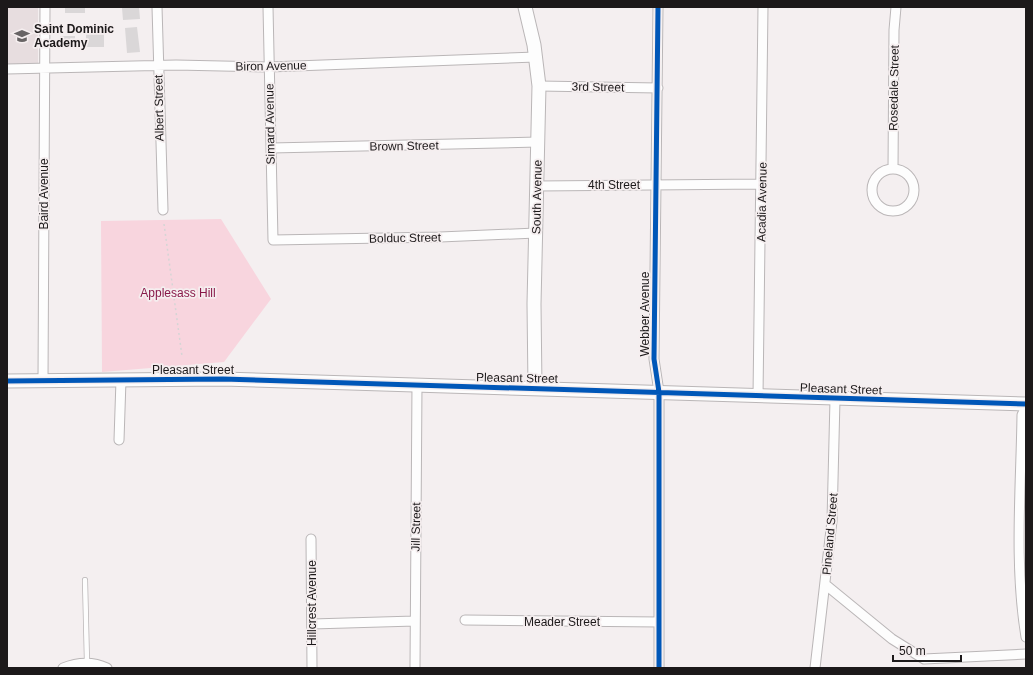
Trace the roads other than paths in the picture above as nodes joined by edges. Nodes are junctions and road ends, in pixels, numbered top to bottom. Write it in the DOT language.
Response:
graph roads {
  1 [pos="45,7"];
  2 [pos="157,7"];
  3 [pos="268,7"];
  4 [pos="525,7"];
  5 [pos="658,7"];
  6 [pos="763,7"];
  7 [pos="896,7"];
  8 [pos="536,57"];
  9 [pos="158,66"];
  10 [pos="269,66"];
  11 [pos="45,68"];
  12 [pos="7,69"];
  13 [pos="538,86"];
  14 [pos="658,88"];
  15 [pos="538,142"];
  16 [pos="270,148"];
  17 [pos="893,169"];
  18 [pos="762,184"];
  19 [pos="656,185"];
  20 [pos="538,186"];
  21 [pos="163,210"];
  22 [pos="536,233"];
  23 [pos="273,240"];
  24 [pos="121,380"];
  25 [pos="7,381"];
  26 [pos="43,381"];
  27 [pos="417,386"];
  28 [pos="535,388"];
  29 [pos="659,392"];
  30 [pos="758,396"];
  31 [pos="835,399"];
  32 [pos="1026,406"];
  33 [pos="119,440"];
  34 [pos="311,539"];
  35 [pos="86,580"];
  36 [pos="826,585"];
  37 [pos="465,620"];
  38 [pos="1025,620"];
  39 [pos="415,621"];
  40 [pos="659,622"];
  41 [pos="312,624"];
  42 [pos="1026,637"];
  43 [pos="1026,654"];
  44 [pos="87,663"];
  45 [pos="925,663"];
  46 [pos="63,668"];
  47 [pos="108,668"];
  48 [pos="312,668"];
  49 [pos="415,668"];
  50 [pos="659,668"];
  51 [pos="815,668"];
  1 -- 11 [label="street, Baird Avenue"];
  2 -- 9 [label="street, Albert Street"];
  3 -- 10 [label="street, Simard Avenue"];
  4 -- 8 [label="street, South Avenue"];
  5 -- 14 [label="street, Webber Avenue"];
  6 -- 18 [label="street, Acadia Avenue"];
  7 -- 17 [label="street, Rosedale Street"];
  8 -- 10 [label="street, Biron Avenue"];
  8 -- 13 [label="street, South Avenue"];
  9 -- 10 [label="street, Biron Avenue"];
  9 -- 11 [label="street, Biron Avenue"];
  9 -- 21 [label="street, Albert Street"];
  10 -- 16 [label="street, Simard Avenue"];
  11 -- 12 [label="street, Biron Avenue"];
  11 -- 26 [label="street, Baird Avenue"];
  13 -- 14 [label="street, 3rd Street"];
  13 -- 15 [label="street, South Avenue"];
  14 -- 19 [label="street, Webber Avenue"];
  15 -- 16 [label="street, Brown Street"];
  15 -- 20 [label="street, South Avenue"];
  16 -- 23 [label="street, Simard Avenue"];
  17 -- 17 [label="street"];
  18 -- 19 [label="street, 4th Street"];
  18 -- 30 [label="street, Acadia Avenue"];
  19 -- 20 [label="street, 4th Street"];
  19 -- 29 [label="street, Webber Avenue"];
  20 -- 22 [label="street, South Avenue"];
  22 -- 23 [label="street, Bolduc Street"];
  22 -- 28 [label="street, South Avenue"];
  24 -- 26 [label="street, Pleasant Street"];
  24 -- 27 [label="street, Pleasant Street"];
  24 -- 33 [label="street"];
  25 -- 26 [label="street, Pleasant Street"];
  27 -- 28 [label="street, Pleasant Street"];
  27 -- 39 [label="street, Jill Street"];
  28 -- 29 [label="street, Pleasant Street"];
  29 -- 30 [label="street, Pleasant Street"];
  29 -- 40 [label="street, Webber Avenue"];
  30 -- 31 [label="street, Pleasant Street"];
  31 -- 32 [label="street, Pleasant Street"];
  31 -- 36 [label="street, Pineland Street"];
  32 -- 38 [label="street"];
  34 -- 41 [label="street, Hillcrest Avenue"];
  35 -- 44 [label="lane"];
  36 -- 45 [label="street"];
  36 -- 51 [label="street, Pineland Street"];
  37 -- 40 [label="street, Meader Street"];
  38 -- 42 [label="street"];
  39 -- 41 [label="street"];
  39 -- 49 [label="street, Jill Street"];
  40 -- 50 [label="street, Webber Avenue"];
  41 -- 48 [label="street, Hillcrest Avenue"];
  43 -- 45 [label="street"];
  44 -- 46 [label="street"];
  44 -- 47 [label="street"];
}
